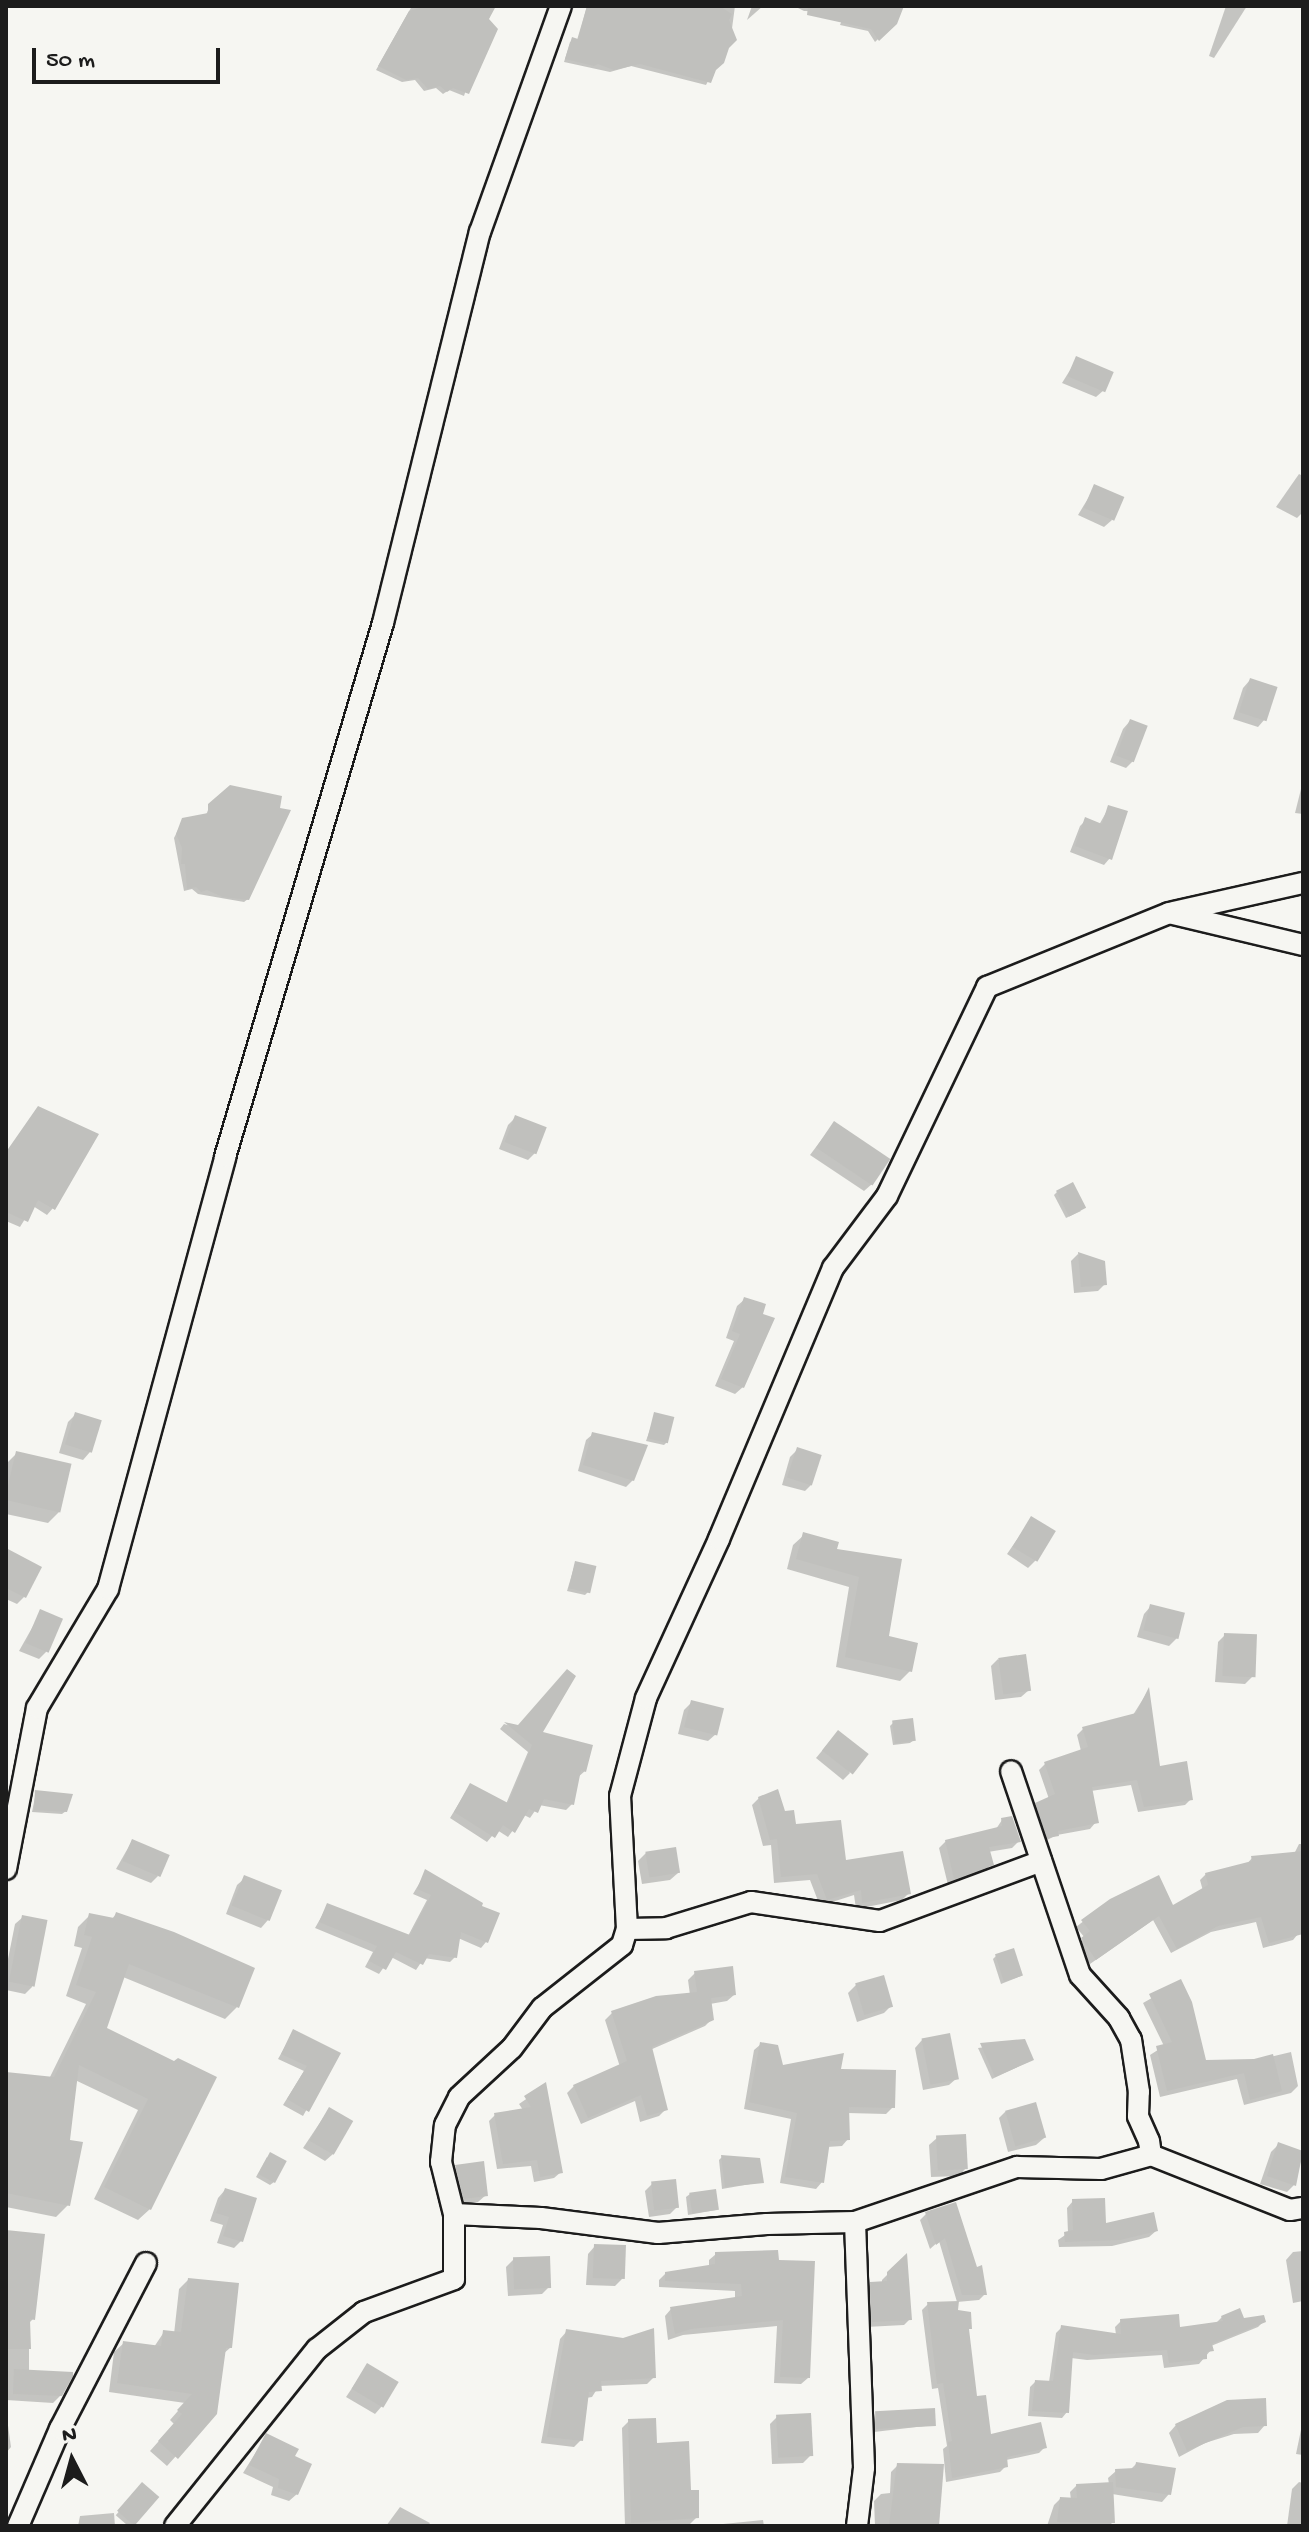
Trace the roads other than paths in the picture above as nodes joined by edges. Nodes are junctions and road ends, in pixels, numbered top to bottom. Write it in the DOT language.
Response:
graph roads {
  1 [pos="561,6"];
  2 [pos="1303,883"];
  3 [pos="1169,913"];
  4 [pos="1303,945"];
  5 [pos="1011,1771"];
  6 [pos="1041,1861"];
  7 [pos="6,1869"];
  8 [pos="627,1929"];
  9 [pos="1151,2155"];
  10 [pos="1303,2208"];
  11 [pos="454,2214"];
  12 [pos="855,2222"];
  13 [pos="146,2263"];
  14 [pos="18,2526"];
  15 [pos="175,2526"];
  16 [pos="857,2526"];
  1 -- 7 [label="street"];
  2 -- 3 [label="street"];
  3 -- 4 [label="street"];
  3 -- 8 [label="street"];
  5 -- 6 [label="street"];
  6 -- 8 [label="street"];
  6 -- 9 [label="street"];
  8 -- 11 [label="street"];
  9 -- 10 [label="street"];
  9 -- 12 [label="street"];
  11 -- 12 [label="street"];
  11 -- 15 [label="street"];
  12 -- 16 [label="street"];
  13 -- 14 [label="street"];
}
